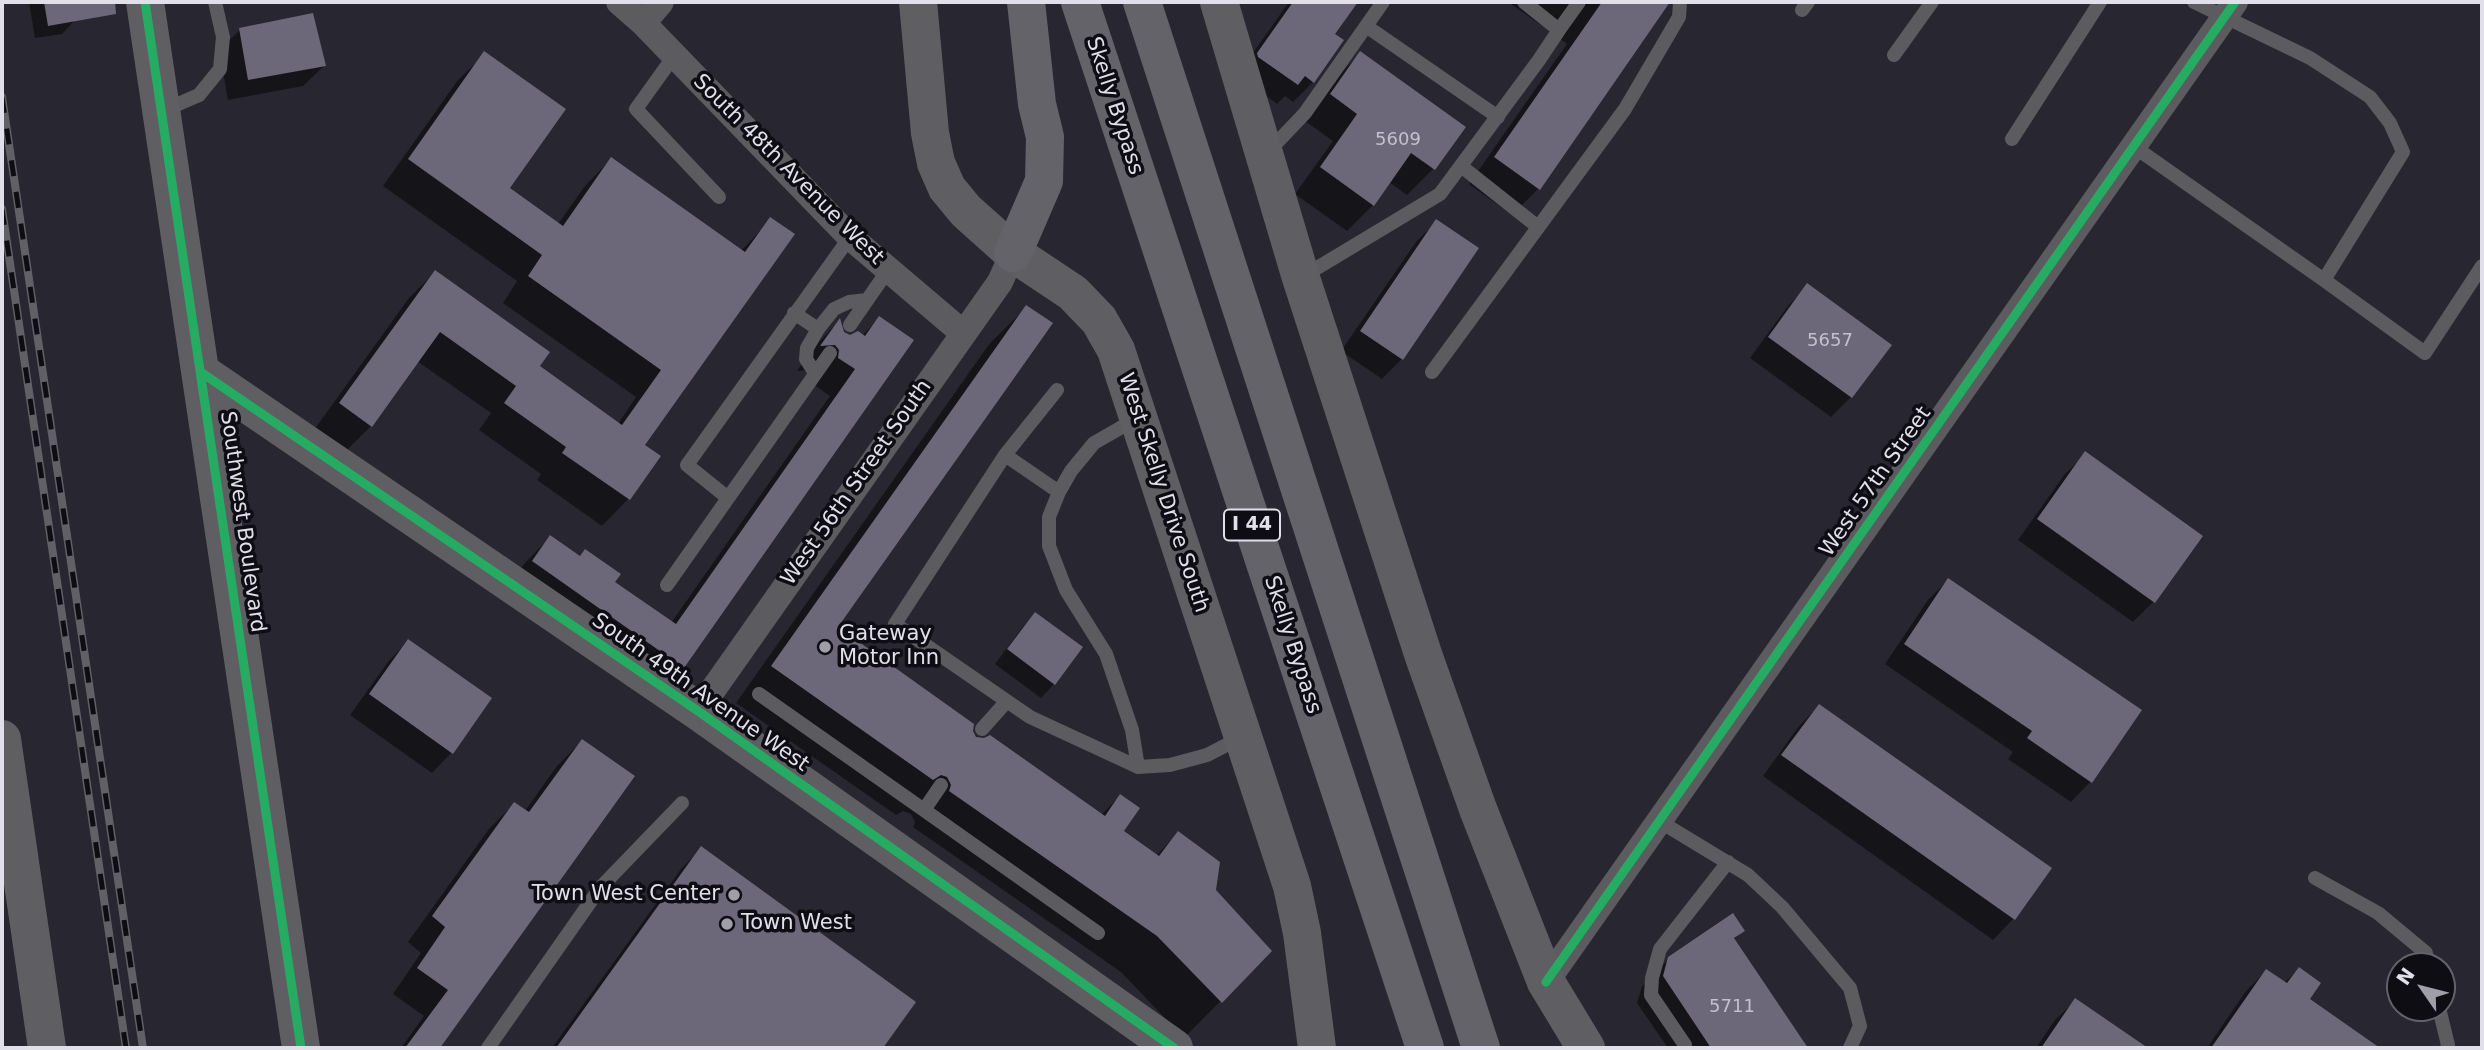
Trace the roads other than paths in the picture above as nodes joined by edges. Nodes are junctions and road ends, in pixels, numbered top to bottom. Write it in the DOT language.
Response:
graph roads {
  1 [pos="145,2"];
  2 [pos="215,2"];
  3 [pos="619,2"];
  4 [pos="661,2"];
  5 [pos="918,2"];
  6 [pos="1026,2"];
  7 [pos="1080,2"];
  8 [pos="1142,2"];
  9 [pos="1219,2"];
  10 [pos="1383,2"];
  11 [pos="1524,2"];
  12 [pos="1579,2"];
  13 [pos="1680,2"];
  14 [pos="1932,2"];
  15 [pos="2100,2"];
  16 [pos="2194,2"];
  17 [pos="2229,10"];
  18 [pos="643,23"];
  19 [pos="1366,26"];
  20 [pos="1559,30"];
  21 [pos="674,55"];
  22 [pos="1894,55"];
  23 [pos="162,111"];
  24 [pos="1498,117"];
  25 [pos="2011,139"];
  26 [pos="2133,146"];
  27 [pos="1264,157"];
  28 [pos="1461,166"];
  29 [pos="719,197"];
  30 [pos="1538,227"];
  31 [pos="850,237"];
  32 [pos="1013,253"];
  33 [pos="2482,266"];
  34 [pos="888,270"];
  35 [pos="1301,278"];
  36 [pos="2324,279"];
  37 [pos="867,300"];
  38 [pos="794,313"];
  39 [pos="850,325"];
  40 [pos="818,330"];
  41 [pos="963,333"];
  42 [pos="830,353"];
  43 [pos="1432,372"];
  44 [pos="202,373"];
  45 [pos="815,373"];
  46 [pos="1057,390"];
  47 [pos="1139,418"];
  48 [pos="1005,454"];
  49 [pos="1059,492"];
  50 [pos="728,498"];
  51 [pos="667,586"];
  52 [pos="759,694"];
  53 [pos="1007,701"];
  54 [pos="698,711"];
  55 [pos="982,729"];
  56 [pos="1243,737"];
  57 [pos="2,739"];
  58 [pos="1138,767"];
  59 [pos="941,785"];
  60 [pos="682,803"];
  61 [pos="924,810"];
  62 [pos="1659,821"];
  63 [pos="1728,862"];
  64 [pos="2315,878"];
  65 [pos="1098,933"];
  66 [pos="2425,952"];
  67 [pos="1546,982"];
  68 [pos="2442,1022"];
  69 [pos="1479,1037"];
  70 [pos="1685,1047"];
  71 [pos="47,1048"];
  72 [pos="301,1048"];
  73 [pos="488,1048"];
  74 [pos="1174,1048"];
  75 [pos="1317,1048"];
  76 [pos="1425,1048"];
  77 [pos="1586,1048"];
  78 [pos="1850,1048"];
  79 [pos="2446,1048"];
  1 -- 23 [label="street, Southwest Boulevard"];
  2 -- 23 [label="lane"];
  3 -- 18 [label="street, South 48th Avenue West"];
  4 -- 18 [label="street"];
  5 -- 32 [label="street, West Skelly Drive South"];
  6 -- 32 [label="highway"];
  7 -- 76 [label="highway, Skelly Bypass / I 44"];
  8 -- 69 [label="highway, I 44"];
  9 -- 27 [label="street"];
  10 -- 19 [label="lane"];
  11 -- 20 [label="lane"];
  12 -- 20 [label="lane"];
  13 -- 30 [label="lane"];
  14 -- 22 [label="lane"];
  15 -- 25 [label="lane"];
  16 -- 17 [label="lane"];
  17 -- 26 [label="street, West 57th Street"];
  17 -- 36 [label="lane"];
  18 -- 21 [label="street, South 48th Avenue West"];
  19 -- 24 [label="lane"];
  19 -- 27 [label="lane"];
  20 -- 24 [label="lane"];
  21 -- 29 [label="lane"];
  21 -- 31 [label="street, South 48th Avenue West"];
  23 -- 44 [label="street, Southwest Boulevard"];
  24 -- 28 [label="lane"];
  26 -- 36 [label="lane"];
  26 -- 62 [label="street, West 57th Street"];
  27 -- 35 [label="street"];
  28 -- 30 [label="lane"];
  28 -- 35 [label="lane"];
  30 -- 43 [label="lane"];
  31 -- 34 [label="street, South 48th Avenue West"];
  31 -- 38 [label="lane"];
  32 -- 41 [label="street, West 56th Street South"];
  32 -- 47 [label="street, West Skelly Drive South"];
  33 -- 36 [label="lane"];
  34 -- 37 [label="lane"];
  34 -- 41 [label="street, South 48th Avenue West"];
  35 -- 67 [label="street"];
  37 -- 39 [label="lane"];
  37 -- 40 [label="lane"];
  38 -- 40 [label="lane"];
  38 -- 50 [label="lane"];
  40 -- 45 [label="lane"];
  41 -- 54 [label="street, West 56th Street South"];
  42 -- 45 [label="lane"];
  44 -- 54 [label="street, South 49th Avenue West"];
  44 -- 72 [label="street, Southwest Boulevard"];
  45 -- 50 [label="lane"];
  46 -- 48 [label="lane"];
  47 -- 49 [label="lane"];
  47 -- 56 [label="street, West Skelly Drive South"];
  48 -- 49 [label="lane"];
  48 -- 53 [label="lane"];
  49 -- 58 [label="lane"];
  50 -- 51 [label="lane"];
  52 -- 61 [label="lane"];
  53 -- 55 [label="lane"];
  53 -- 58 [label="lane"];
  54 -- 74 [label="street, South 49th Avenue West"];
  56 -- 58 [label="lane"];
  56 -- 75 [label="street, West Skelly Drive South"];
  57 -- 71 [label="street"];
  59 -- 61 [label="lane"];
  60 -- 73 [label="lane"];
  61 -- 65 [label="lane"];
  62 -- 63 [label="lane"];
  62 -- 67 [label="street, West 57th Street"];
  63 -- 70 [label="lane"];
  63 -- 78 [label="lane"];
  64 -- 66 [label="lane"];
  67 -- 77 [label="street"];
  68 -- 79 [label="lane"];
}
